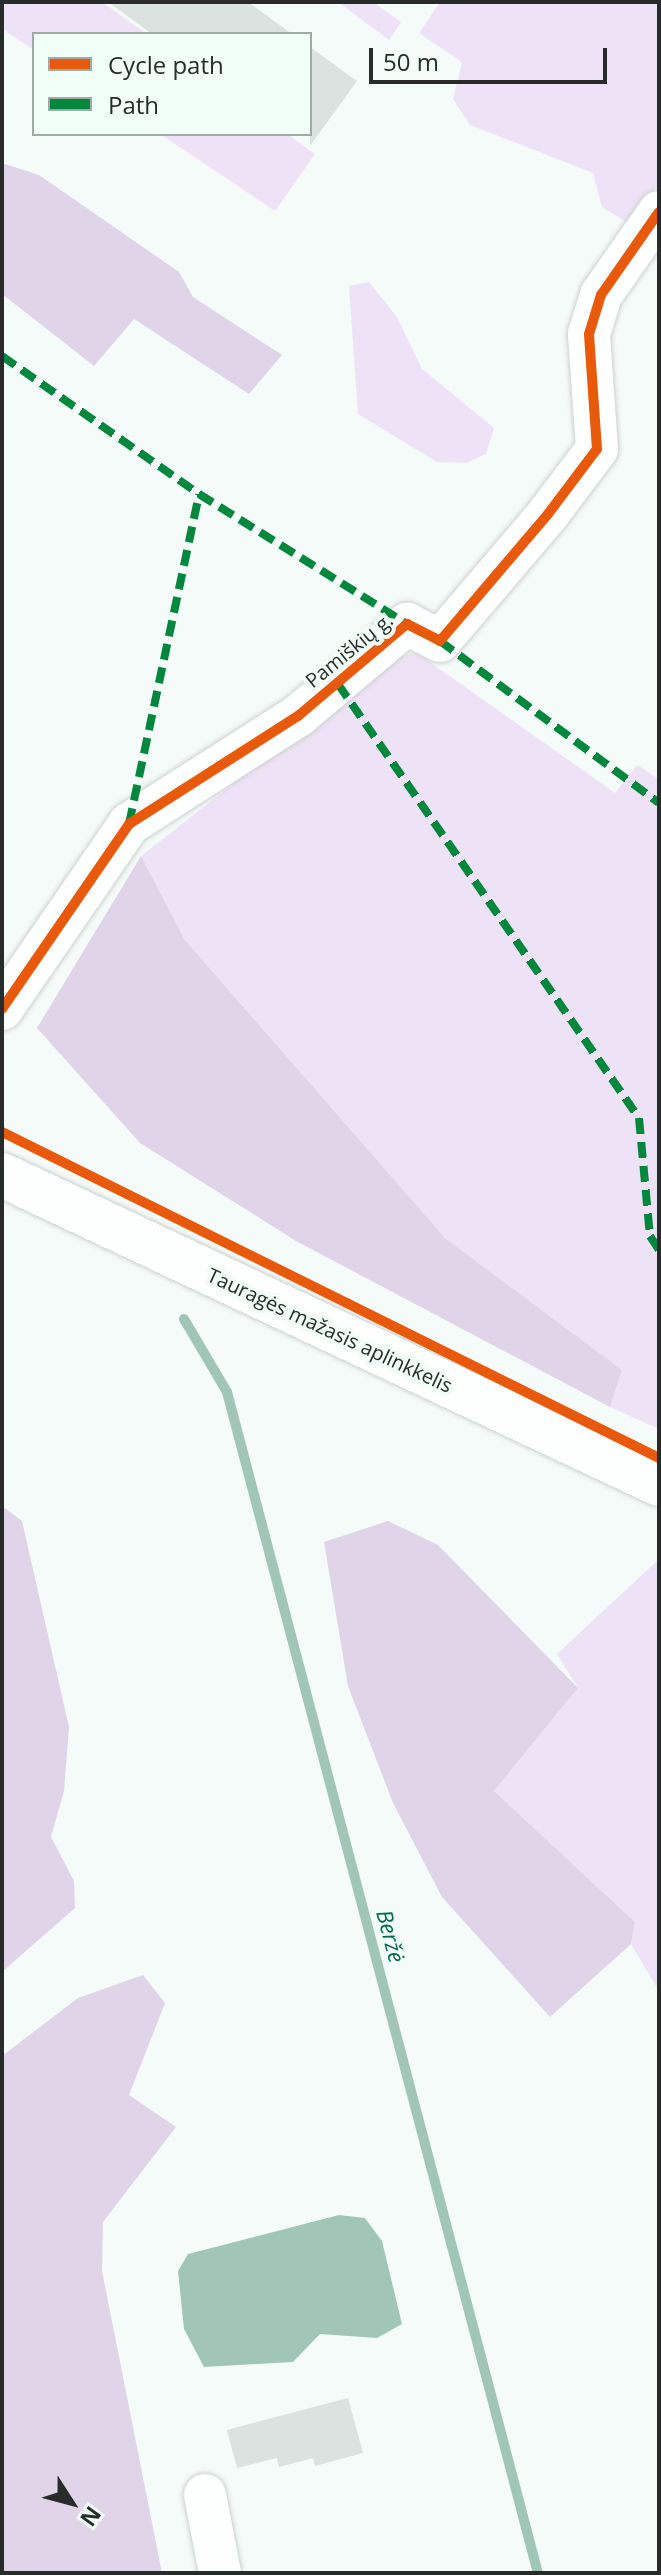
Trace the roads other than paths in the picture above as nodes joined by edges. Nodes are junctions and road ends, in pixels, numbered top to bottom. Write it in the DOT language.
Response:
graph roads {
  1 [pos="659,212"];
  2 [pos="2,1009"];
  3 [pos="2,1175"];
  4 [pos="659,1484"];
  5 [pos="205,2495"];
  6 [pos="220,2573"];
  1 -- 2 [label="street, Pamiškių g."];
  3 -- 4 [label="main road, Tauragės mažasis aplinkkelis"];
  5 -- 6 [label="street"];
}
